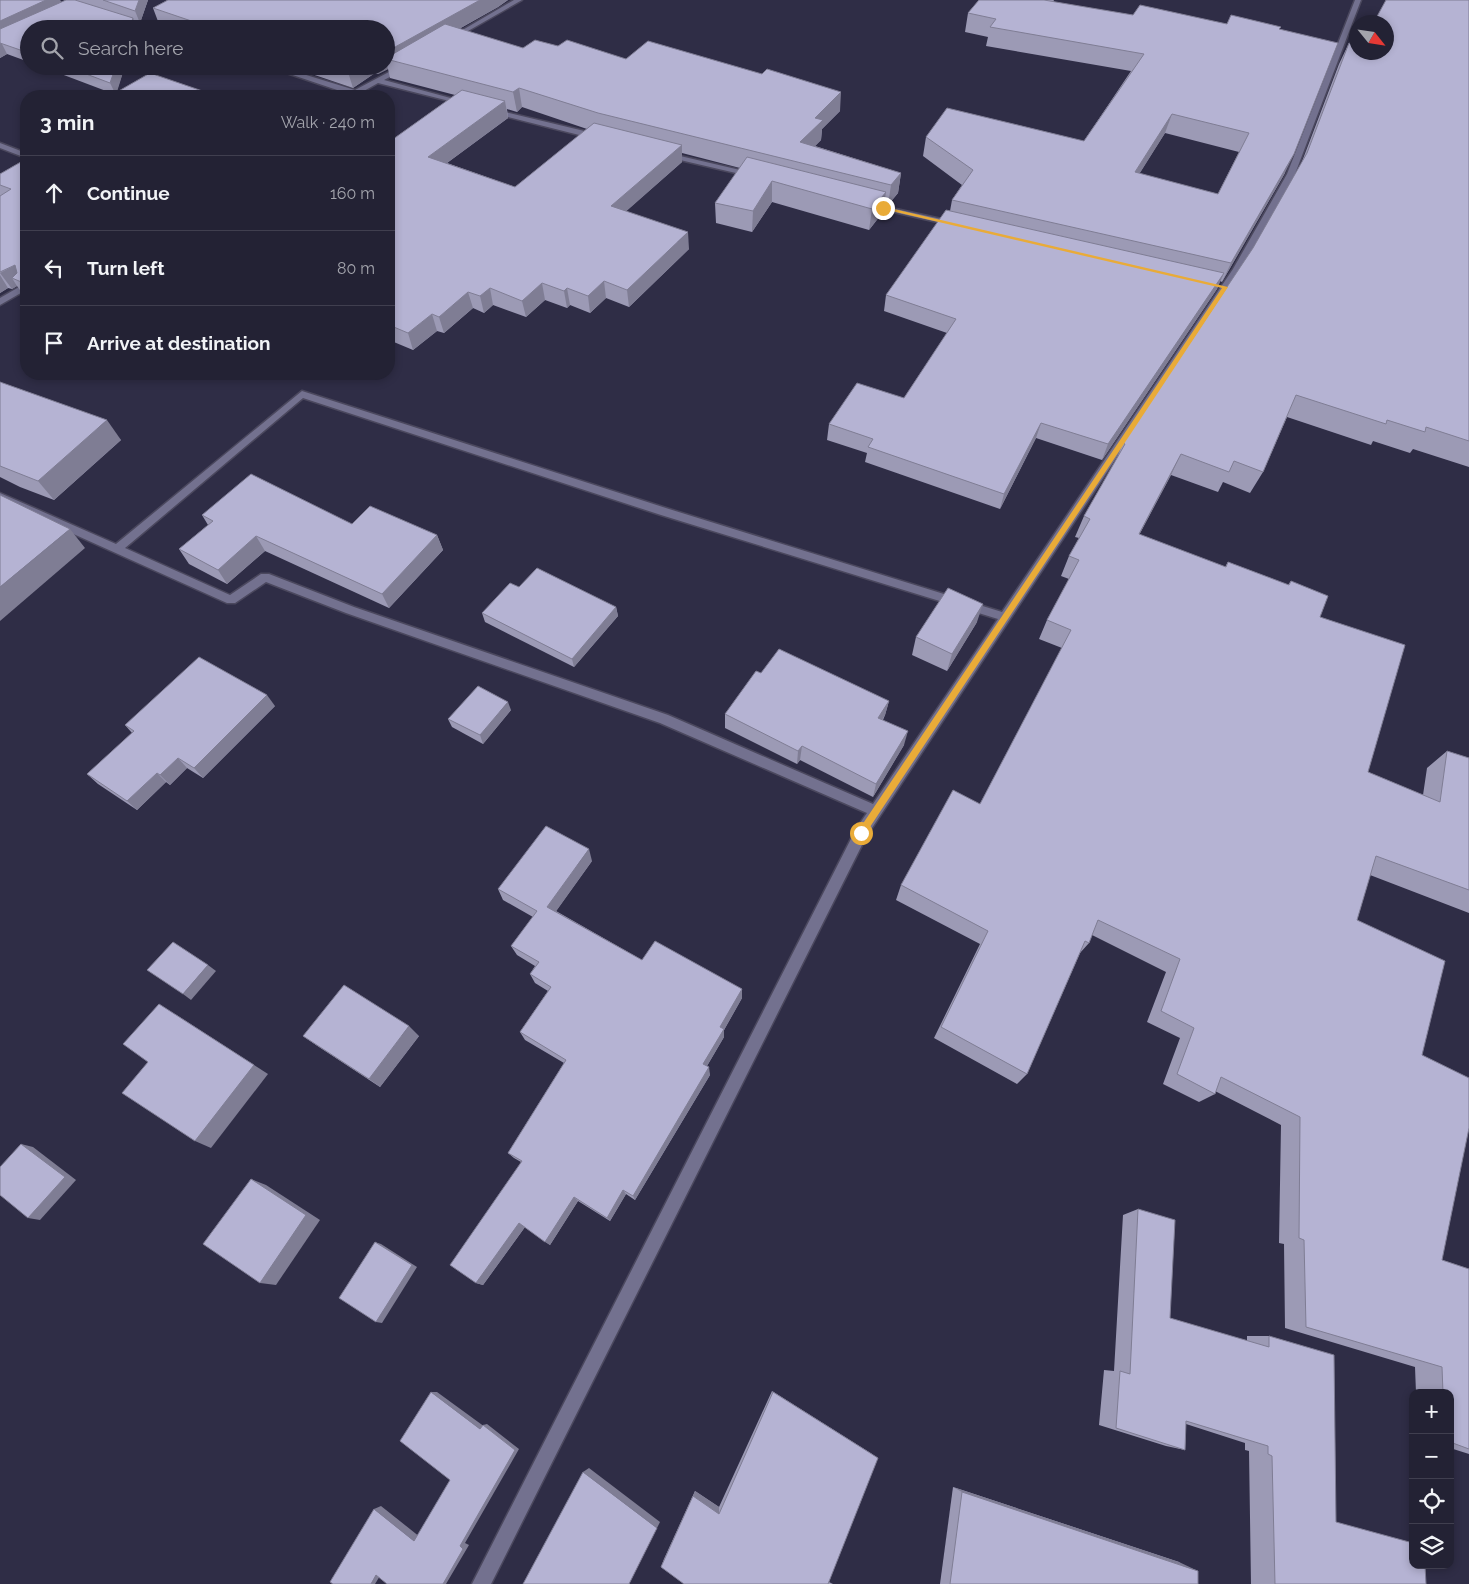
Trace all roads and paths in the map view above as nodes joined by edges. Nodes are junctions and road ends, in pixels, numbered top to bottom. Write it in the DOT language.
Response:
graph roads {
  1 [pos="519,0"];
  2 [pos="1358,0"];
  3 [pos="112,17"];
  4 [pos="121,20"];
  5 [pos="446,42"];
  6 [pos="414,60"];
  7 [pos="395,71"];
  8 [pos="295,75"];
  9 [pos="388,75"];
  10 [pos="378,81"];
  11 [pos="339,90"];
  12 [pos="362,90"];
  13 [pos="474,105"];
  14 [pos="483,108"];
  15 [pos="608,139"];
  16 [pos="0,145"];
  17 [pos="655,151"];
  18 [pos="20,153"];
  19 [pos="760,177"];
  20 [pos="854,201"];
  21 [pos="968,228"];
  22 [pos="20,290"];
  23 [pos="0,302"];
  24 [pos="0,497"];
  25 [pos="117,549"];
  26 [pos="1005,617"];
  27 [pos="876,811"];
  28 [pos="481,1584"];
  1 -- 5 [label="street"];
  2 -- 26 [label="street"];
  3 -- 4 [label="street"];
  6 -- 7 [label="street"];
  8 -- 11 [label="street"];
  9 -- 10 [label="street"];
  10 -- 12 [label="street"];
  10 -- 13 [label="street"];
  14 -- 15 [label="street"];
  16 -- 18 [label="street"];
  17 -- 19 [label="street"];
  20 -- 21 [label="street"];
  22 -- 23 [label="street"];
  24 -- 25 [label="street"];
  25 -- 26 [label="street"];
  25 -- 27 [label="street"];
  26 -- 27 [label="street"];
  27 -- 28 [label="street"];
}
